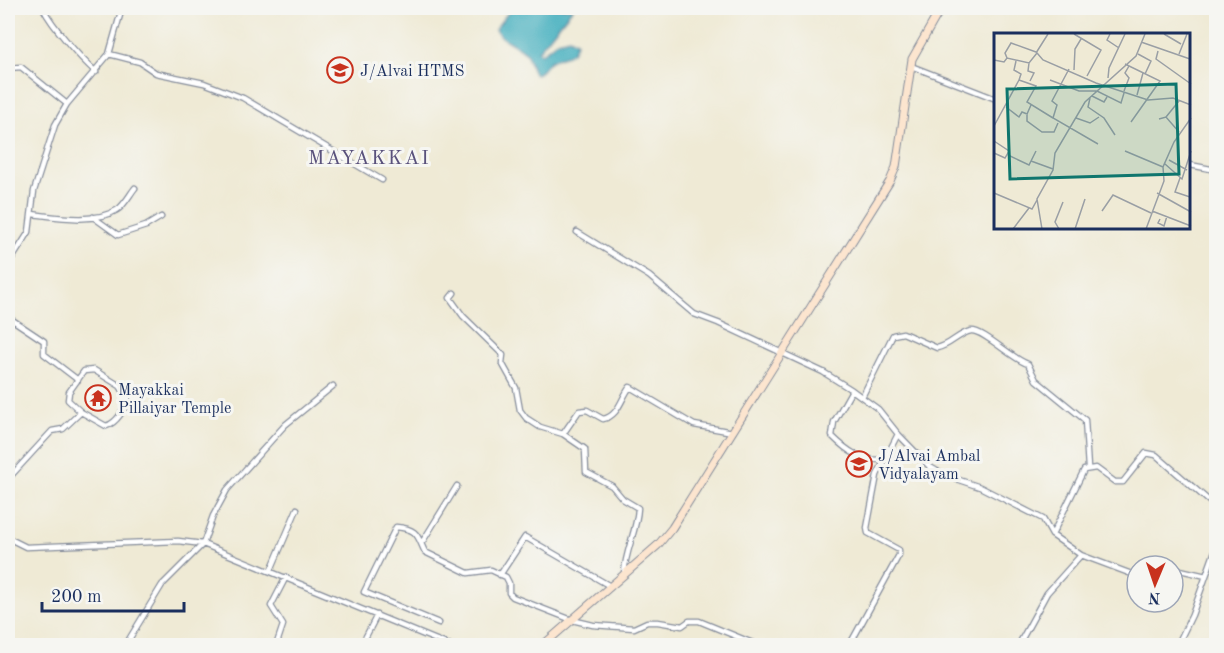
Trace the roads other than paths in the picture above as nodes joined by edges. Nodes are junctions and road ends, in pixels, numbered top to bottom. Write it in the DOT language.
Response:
graph roads {
  1 [pos="44,8"];
  2 [pos="122,8"];
  3 [pos="941,8"];
  4 [pos="109,54"];
  5 [pos="911,66"];
  6 [pos="8,68"];
  7 [pos="96,72"];
  8 [pos="994,98"];
  9 [pos="67,104"];
  10 [pos="1191,165"];
  11 [pos="1216,170"];
  12 [pos="382,180"];
  13 [pos="135,188"];
  14 [pos="32,214"];
  15 [pos="93,217"];
  16 [pos="161,217"];
  17 [pos="577,232"];
  18 [pos="8,265"];
  19 [pos="454,293"];
  20 [pos="8,317"];
  21 [pos="783,355"];
  22 [pos="78,380"];
  23 [pos="333,386"];
  24 [pos="852,390"];
  25 [pos="862,397"];
  26 [pos="81,412"];
  27 [pos="733,432"];
  28 [pos="563,434"];
  29 [pos="898,434"];
  30 [pos="882,460"];
  31 [pos="1088,468"];
  32 [pos="8,480"];
  33 [pos="457,486"];
  34 [pos="1216,507"];
  35 [pos="297,509"];
  36 [pos="1052,535"];
  37 [pos="8,538"];
  38 [pos="423,541"];
  39 [pos="203,544"];
  40 [pos="1216,548"];
  41 [pos="1081,555"];
  42 [pos="1185,569"];
  43 [pos="271,570"];
  44 [pos="1125,572"];
  45 [pos="624,573"];
  46 [pos="500,575"];
  47 [pos="1206,576"];
  48 [pos="286,577"];
  49 [pos="610,586"];
  50 [pos="376,615"];
  51 [pos="572,620"];
  52 [pos="439,623"];
  53 [pos="125,645"];
  54 [pos="276,645"];
  55 [pos="361,645"];
  56 [pos="451,645"];
  57 [pos="542,645"];
  58 [pos="760,645"];
  59 [pos="849,645"];
  60 [pos="1017,645"];
  61 [pos="1177,645"];
  1 -- 7 [label="street"];
  2 -- 4 [label="street"];
  3 -- 5 [label="street"];
  4 -- 7 [label="street"];
  4 -- 12 [label="street"];
  5 -- 8 [label="street"];
  5 -- 21 [label="street"];
  6 -- 9 [label="street"];
  7 -- 9 [label="street"];
  9 -- 14 [label="street"];
  10 -- 11 [label="street"];
  13 -- 15 [label="street"];
  14 -- 15 [label="street"];
  14 -- 18 [label="street"];
  15 -- 16 [label="street"];
  17 -- 21 [label="street"];
  19 -- 28 [label="street"];
  20 -- 22 [label="street"];
  21 -- 24 [label="street"];
  21 -- 27 [label="street"];
  22 -- 26 [label="street"];
  22 -- 26 [label="street"];
  23 -- 39 [label="street"];
  24 -- 25 [label="street"];
  24 -- 30 [label="street"];
  25 -- 29 [label="street"];
  25 -- 31 [label="street"];
  26 -- 32 [label="street"];
  27 -- 28 [label="street"];
  27 -- 45 [label="street"];
  28 -- 45 [label="street"];
  29 -- 30 [label="street"];
  29 -- 36 [label="street"];
  30 -- 59 [label="street"];
  31 -- 34 [label="street"];
  31 -- 36 [label="street"];
  33 -- 38 [label="street"];
  35 -- 43 [label="street"];
  36 -- 41 [label="street"];
  37 -- 39 [label="street"];
  38 -- 46 [label="street"];
  38 -- 52 [label="street"];
  39 -- 43 [label="street"];
  39 -- 53 [label="street"];
  40 -- 47 [label="street"];
  41 -- 44 [label="street"];
  41 -- 60 [label="street"];
  42 -- 47 [label="street"];
  43 -- 48 [label="street"];
  45 -- 49 [label="street"];
  46 -- 49 [label="street"];
  46 -- 51 [label="street"];
  47 -- 61 [label="street"];
  48 -- 50 [label="street"];
  48 -- 54 [label="street"];
  49 -- 51 [label="street"];
  50 -- 55 [label="street"];
  50 -- 56 [label="street"];
  51 -- 57 [label="street"];
  51 -- 58 [label="street"];
}
